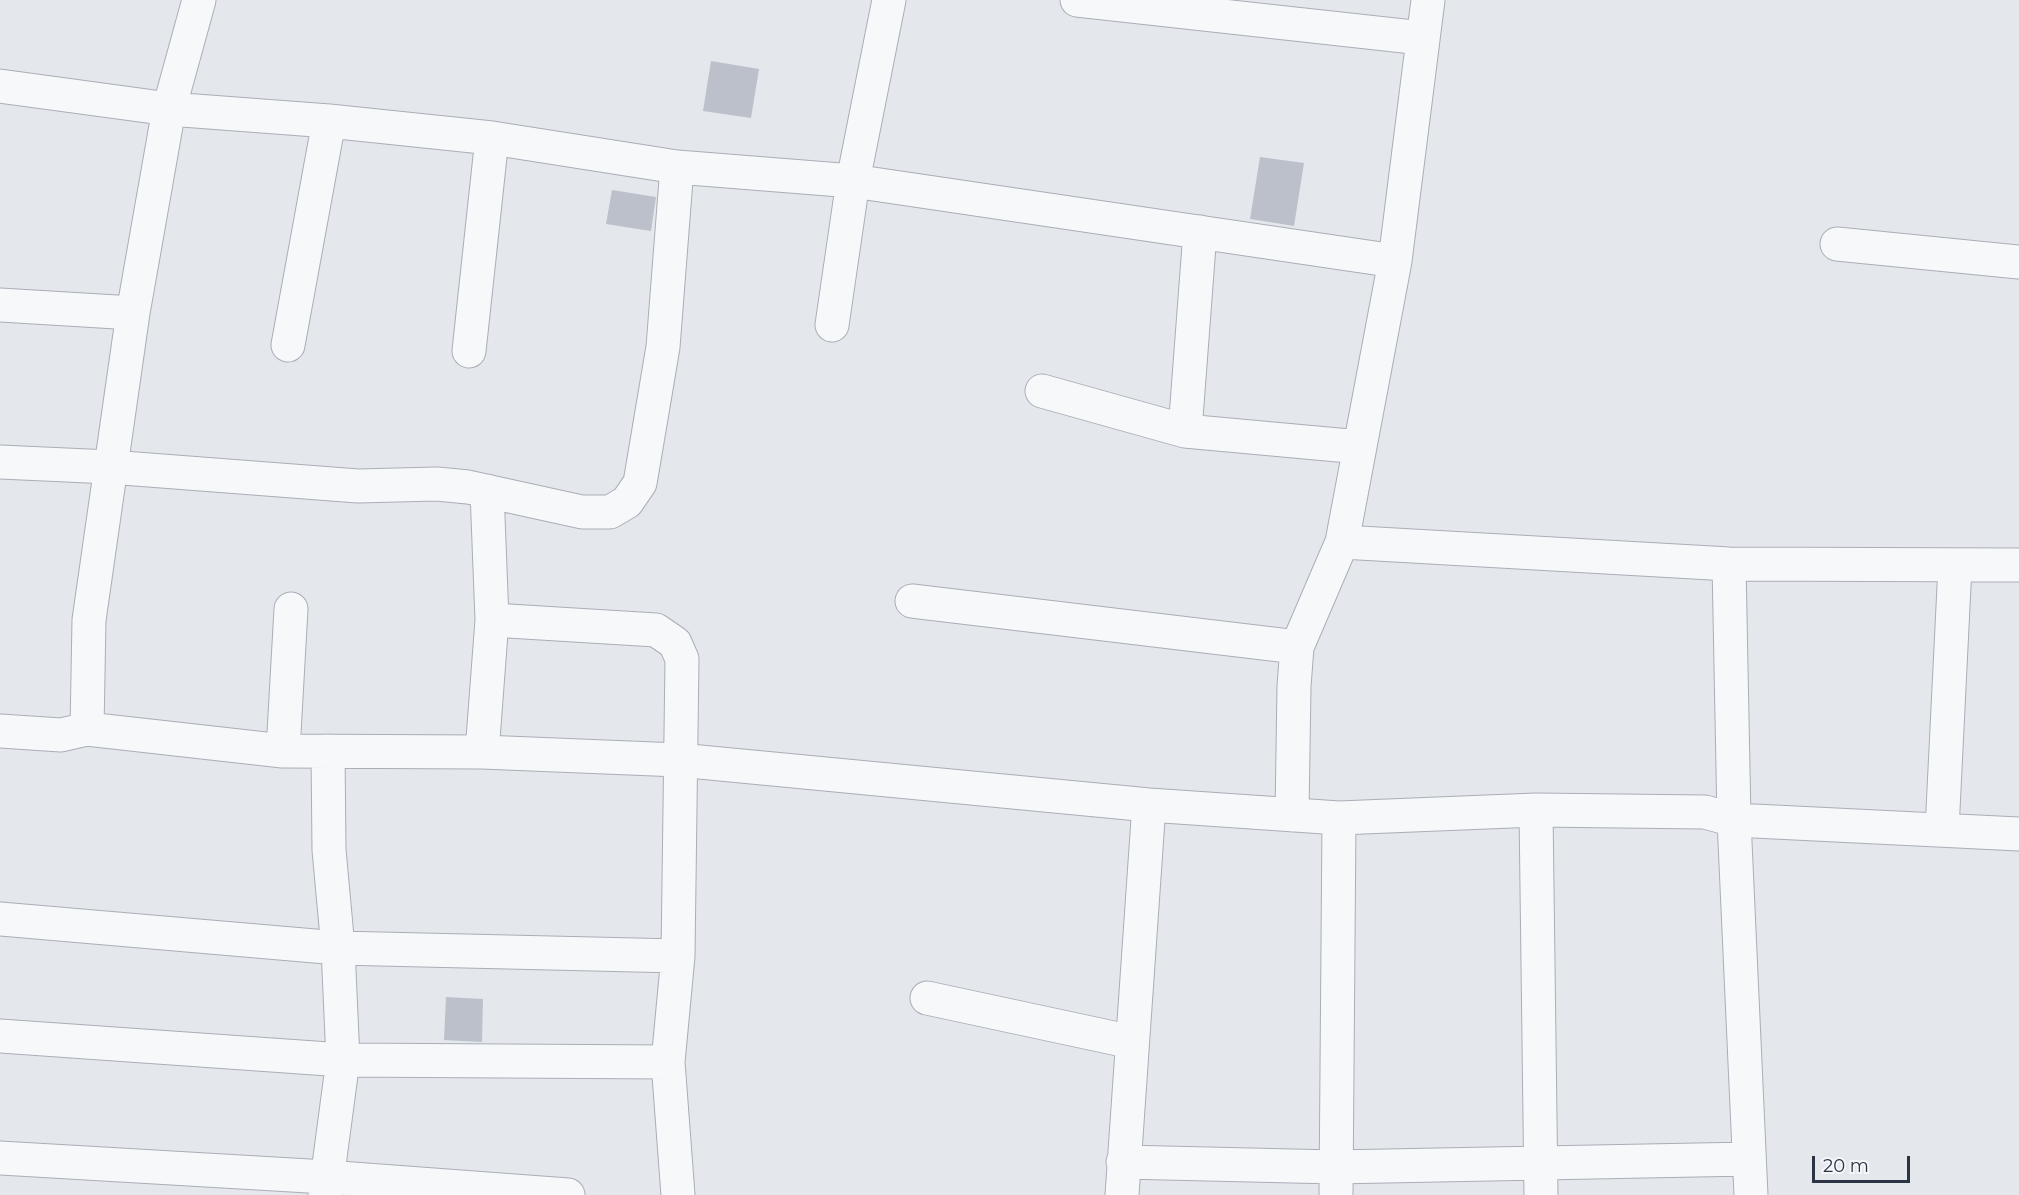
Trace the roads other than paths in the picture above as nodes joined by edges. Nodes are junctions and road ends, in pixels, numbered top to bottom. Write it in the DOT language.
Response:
graph roads {
  1 [pos="199,0"];
  2 [pos="889,0"];
  3 [pos="1077,0"];
  4 [pos="1428,0"];
  5 [pos="1422,38"];
  6 [pos="0,86"];
  7 [pos="169,110"];
  8 [pos="328,121"];
  9 [pos="492,138"];
  10 [pos="677,167"];
  11 [pos="854,182"];
  12 [pos="1200,232"];
  13 [pos="1837,243"];
  14 [pos="1395,261"];
  15 [pos="2019,262"];
  16 [pos="0,305"];
  17 [pos="133,313"];
  18 [pos="832,326"];
  19 [pos="288,345"];
  20 [pos="469,351"];
  21 [pos="1042,391"];
  22 [pos="1185,431"];
  23 [pos="1360,447"];
  24 [pos="0,462"];
  25 [pos="111,467"];
  26 [pos="487,491"];
  27 [pos="1342,542"];
  28 [pos="1729,564"];
  29 [pos="2019,565"];
  30 [pos="1955,566"];
  31 [pos="912,601"];
  32 [pos="291,609"];
  33 [pos="492,620"];
  34 [pos="1297,647"];
  35 [pos="87,729"];
  36 [pos="0,732"];
  37 [pos="283,751"];
  38 [pos="328,751"];
  39 [pos="482,752"];
  40 [pos="679,760"];
  41 [pos="1149,805"];
  42 [pos="1536,810"];
  43 [pos="1292,815"];
  44 [pos="1339,818"];
  45 [pos="1734,820"];
  46 [pos="1942,830"];
  47 [pos="2019,834"];
  48 [pos="0,920"];
  49 [pos="338,948"];
  50 [pos="678,956"];
  51 [pos="927,998"];
  52 [pos="0,1035"];
  53 [pos="1132,1042"];
  54 [pos="343,1060"];
  55 [pos="668,1062"];
  56 [pos="0,1158"];
  57 [pos="1749,1160"];
  58 [pos="1124,1162"];
  59 [pos="1541,1179"];
  60 [pos="1335,1181"];
  61 [pos="325,1186"];
  62 [pos="568,1195"];
  63 [pos="678,1195"];
  64 [pos="1122,1195"];
  65 [pos="1751,1195"];
  1 -- 7 [label="street"];
  2 -- 11 [label="street"];
  3 -- 5 [label="street"];
  4 -- 5 [label="street"];
  5 -- 14 [label="street"];
  6 -- 7 [label="street"];
  7 -- 8 [label="street"];
  7 -- 17 [label="street"];
  8 -- 9 [label="street"];
  8 -- 19 [label="street"];
  9 -- 10 [label="street"];
  9 -- 20 [label="street"];
  10 -- 11 [label="street"];
  10 -- 26 [label="street"];
  11 -- 12 [label="street"];
  11 -- 18 [label="street"];
  12 -- 14 [label="street"];
  12 -- 22 [label="street"];
  13 -- 15 [label="street"];
  14 -- 23 [label="street"];
  16 -- 17 [label="street"];
  17 -- 25 [label="street"];
  21 -- 22 [label="street"];
  22 -- 23 [label="street"];
  23 -- 27 [label="street"];
  24 -- 25 [label="street"];
  25 -- 26 [label="street"];
  25 -- 35 [label="street"];
  26 -- 33 [label="street"];
  27 -- 28 [label="street"];
  27 -- 34 [label="street"];
  28 -- 30 [label="street"];
  28 -- 45 [label="street"];
  29 -- 30 [label="street"];
  30 -- 46 [label="street"];
  31 -- 34 [label="street"];
  32 -- 37 [label="street"];
  33 -- 39 [label="street"];
  33 -- 40 [label="street"];
  34 -- 43 [label="street"];
  35 -- 36 [label="street"];
  35 -- 37 [label="street"];
  37 -- 38 [label="street"];
  38 -- 39 [label="street"];
  38 -- 49 [label="street"];
  39 -- 40 [label="street"];
  40 -- 41 [label="street"];
  40 -- 50 [label="street"];
  41 -- 43 [label="street"];
  41 -- 53 [label="street"];
  42 -- 44 [label="street"];
  42 -- 45 [label="street"];
  42 -- 59 [label="street"];
  43 -- 44 [label="street"];
  44 -- 60 [label="street"];
  45 -- 46 [label="street"];
  45 -- 57 [label="street"];
  46 -- 47 [label="street"];
  48 -- 49 [label="street"];
  49 -- 50 [label="street"];
  49 -- 54 [label="street"];
  50 -- 55 [label="street"];
  51 -- 53 [label="street"];
  52 -- 54 [label="street"];
  53 -- 58 [label="street"];
  54 -- 55 [label="street"];
  54 -- 61 [label="street"];
  55 -- 63 [label="street"];
  56 -- 61 [label="street"];
  57 -- 59 [label="street"];
  57 -- 65 [label="street"];
  58 -- 60 [label="street"];
  58 -- 64 [label="street"];
  59 -- 60 [label="street"];
  61 -- 62 [label="street"];
}
